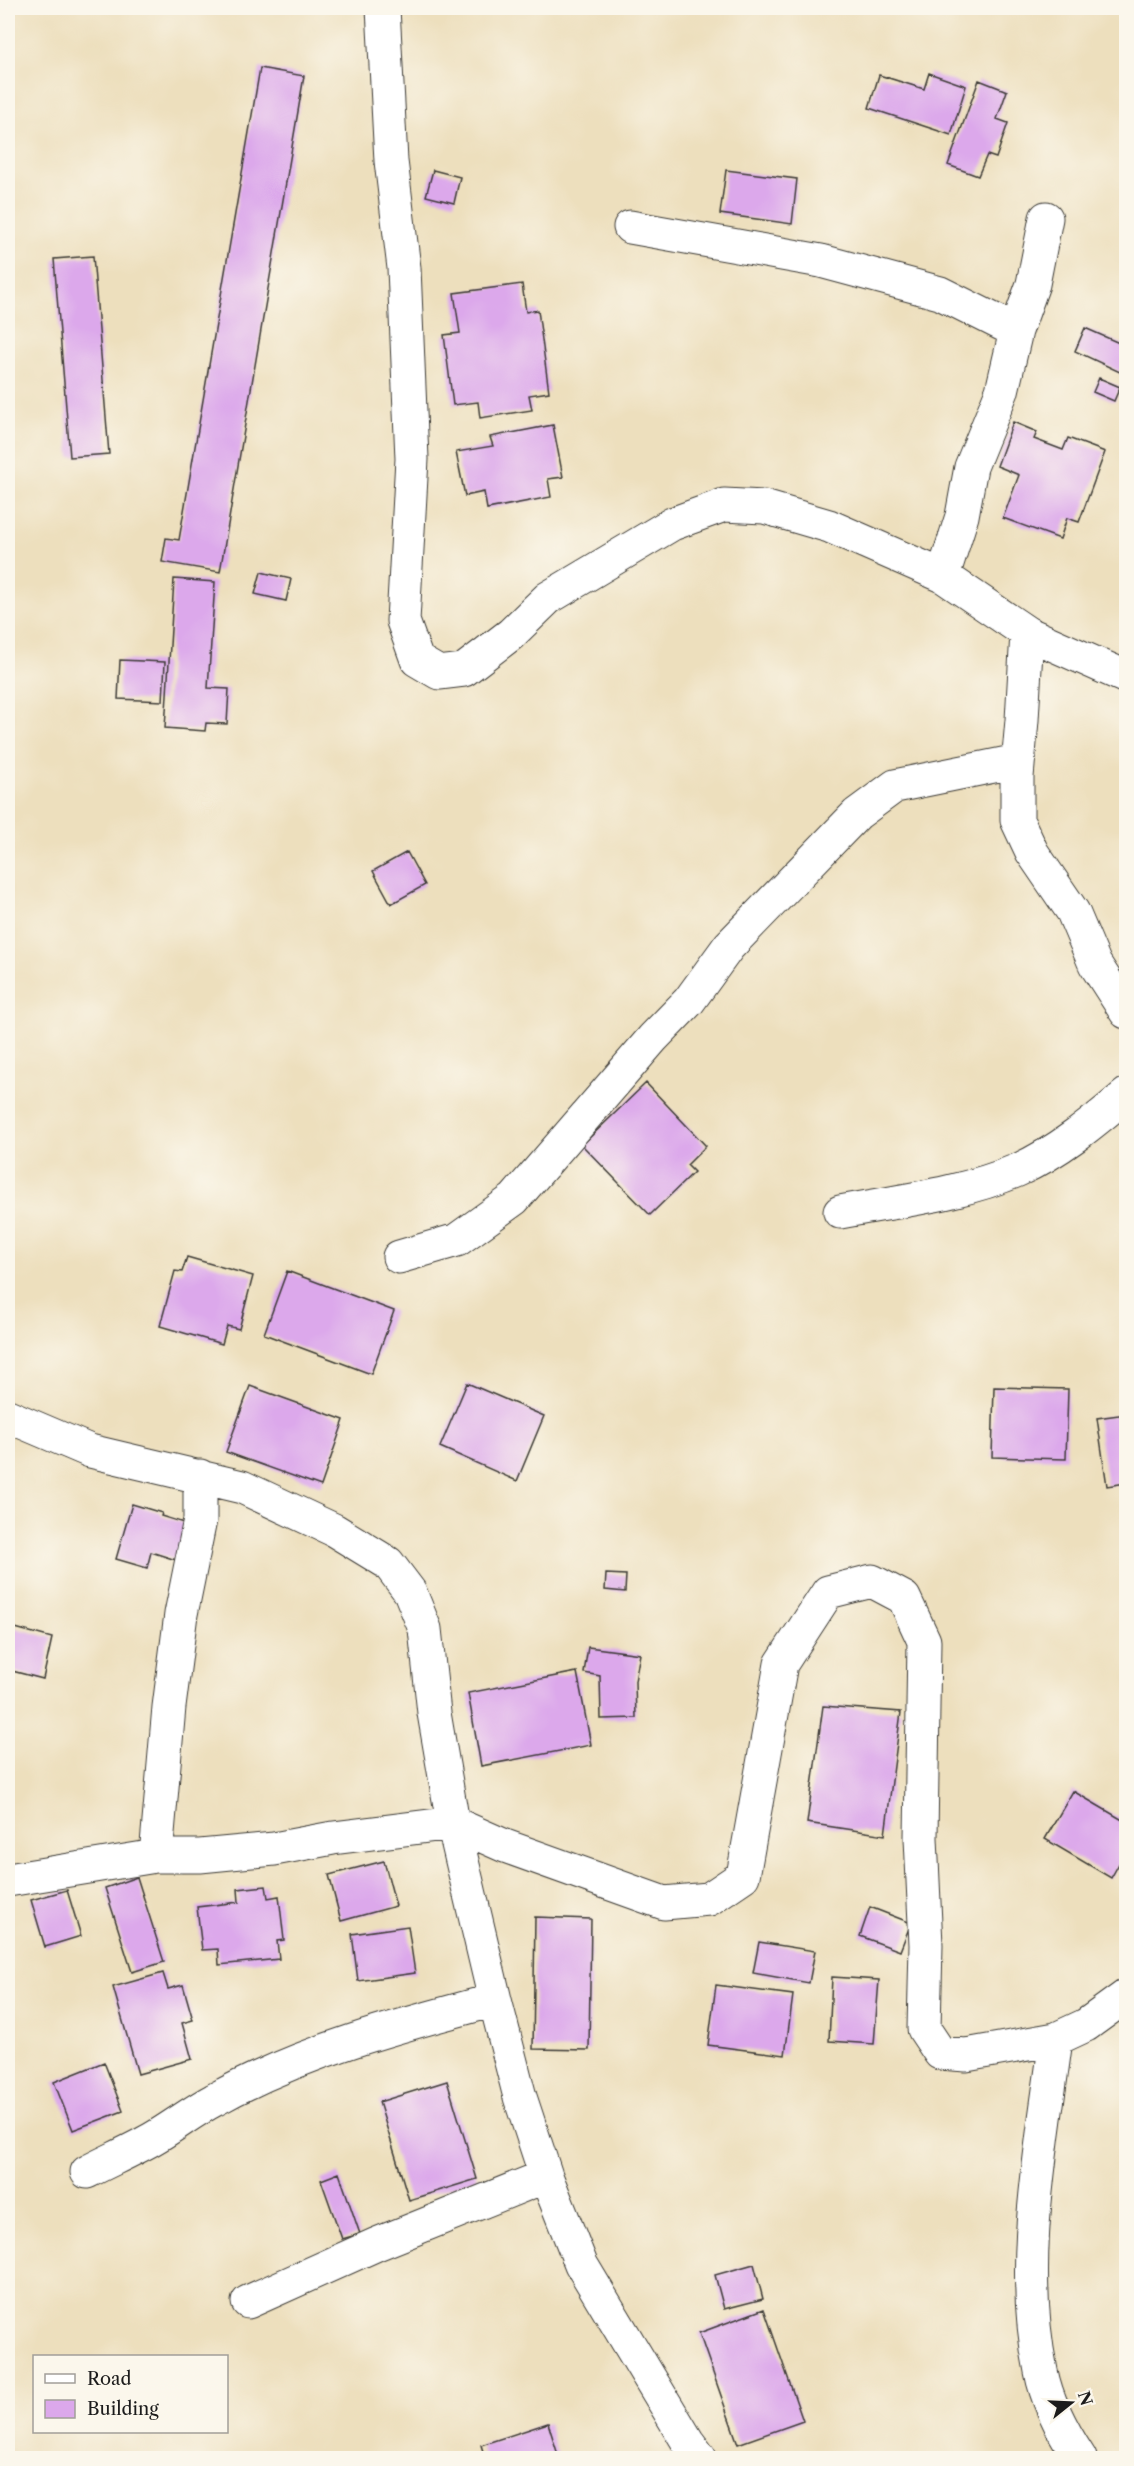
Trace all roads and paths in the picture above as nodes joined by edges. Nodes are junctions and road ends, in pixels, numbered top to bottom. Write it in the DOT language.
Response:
graph roads {
  1 [pos="383,8"];
  2 [pos="1046,218"];
  3 [pos="630,227"];
  4 [pos="1016,331"];
  5 [pos="943,576"];
  6 [pos="1027,633"];
  7 [pos="1126,677"];
  8 [pos="1018,761"];
  9 [pos="1126,1012"];
  10 [pos="1126,1095"];
  11 [pos="840,1212"];
  12 [pos="399,1257"];
  13 [pos="8,1416"];
  14 [pos="200,1476"];
  15 [pos="453,1823"];
  16 [pos="156,1856"];
  17 [pos="8,1880"];
  18 [pos="1126,1996"];
  19 [pos="495,2000"];
  20 [pos="1056,2039"];
  21 [pos="87,2172"];
  22 [pos="546,2176"];
  23 [pos="248,2302"];
  24 [pos="700,2458"];
  25 [pos="1080,2458"];
  1 -- 5 [label="street"];
  2 -- 4 [label="street"];
  3 -- 4 [label="street"];
  4 -- 5 [label="street"];
  5 -- 6 [label="street"];
  6 -- 7 [label="street"];
  6 -- 8 [label="street"];
  8 -- 9 [label="street"];
  8 -- 12 [label="street"];
  10 -- 11 [label="street"];
  13 -- 14 [label="street"];
  14 -- 15 [label="street"];
  14 -- 16 [label="street"];
  15 -- 16 [label="street"];
  15 -- 19 [label="street"];
  15 -- 20 [label="street"];
  16 -- 17 [label="street"];
  18 -- 20 [label="street"];
  19 -- 21 [label="street"];
  19 -- 22 [label="street"];
  20 -- 25 [label="street"];
  22 -- 23 [label="street"];
  22 -- 24 [label="street"];
}
